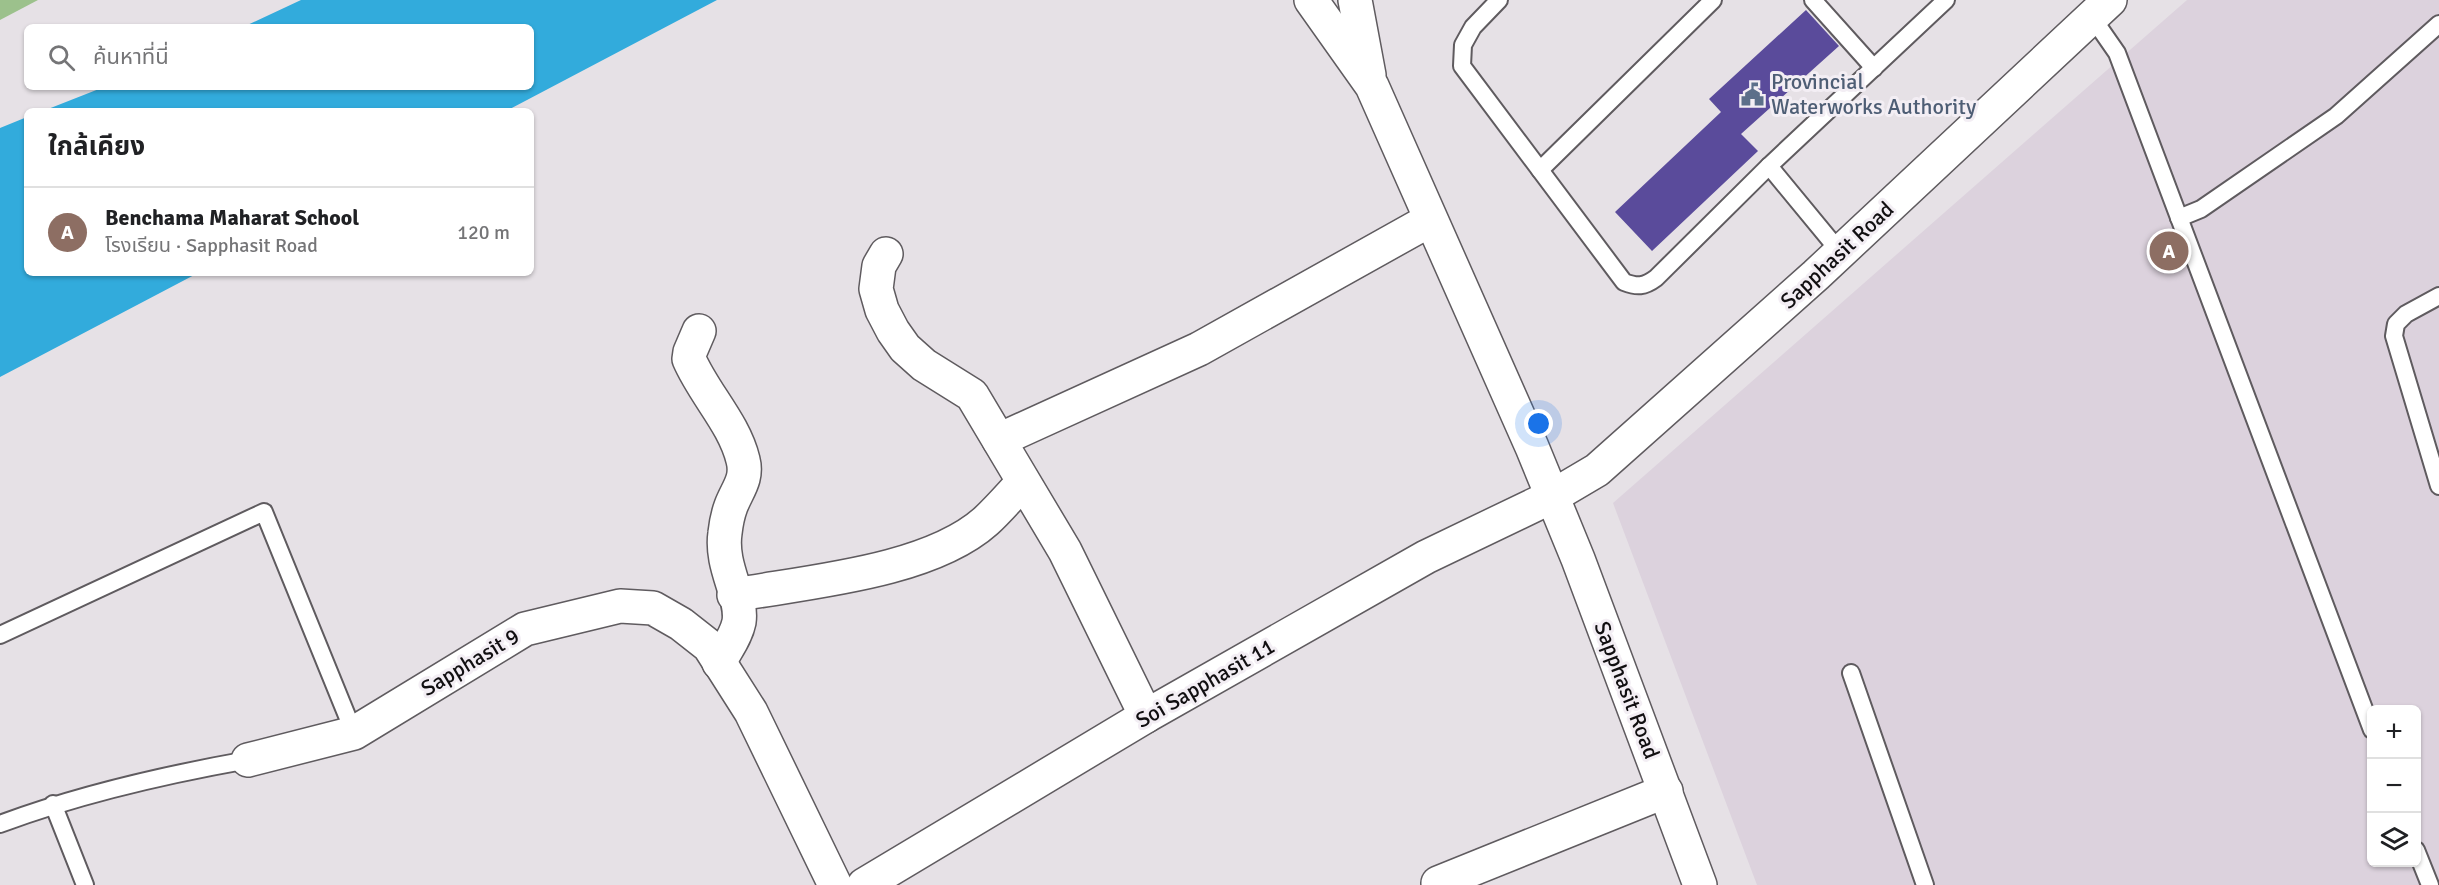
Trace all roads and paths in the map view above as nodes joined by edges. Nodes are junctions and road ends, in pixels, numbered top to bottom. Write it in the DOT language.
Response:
graph roads {
  1 [pos="1311,0"];
  2 [pos="1355,0"];
  3 [pos="1499,0"];
  4 [pos="1713,0"];
  5 [pos="1813,0"];
  6 [pos="1946,0"];
  7 [pos="2101,9"];
  8 [pos="2439,24"];
  9 [pos="1874,68"];
  10 [pos="1372,86"];
  11 [pos="1769,166"];
  12 [pos="1540,170"];
  13 [pos="2179,218"];
  14 [pos="1430,220"];
  15 [pos="1840,252"];
  16 [pos="886,254"];
  17 [pos="2439,296"];
  18 [pos="699,331"];
  19 [pos="999,440"];
  20 [pos="1023,482"];
  21 [pos="2439,486"];
  22 [pos="1553,496"];
  23 [pos="734,595"];
  24 [pos="0,635"];
  25 [pos="720,663"];
  26 [pos="1851,673"];
  27 [pos="1146,716"];
  28 [pos="2367,717"];
  29 [pos="354,733"];
  30 [pos="248,760"];
  31 [pos="1666,791"];
  32 [pos="53,804"];
  33 [pos="0,824"];
  34 [pos="2421,862"];
  35 [pos="1438,884"];
  36 [pos="85,885"];
  37 [pos="835,885"];
  38 [pos="864,885"];
  39 [pos="1700,885"];
  40 [pos="1925,885"];
  41 [pos="2430,885"];
  1 -- 10 [label="street, Sapphasit Road"];
  2 -- 10 [label="street, Sapphasit Road"];
  3 -- 12 [label="lane"];
  4 -- 12 [label="lane"];
  5 -- 9 [label="lane"];
  6 -- 9 [label="lane"];
  7 -- 13 [label="lane"];
  7 -- 15 [label="street, Sapphasit Road"];
  8 -- 13 [label="lane"];
  9 -- 11 [label="lane"];
  10 -- 14 [label="street, Sapphasit Road"];
  11 -- 12 [label="lane"];
  11 -- 15 [label="lane"];
  13 -- 28 [label="lane"];
  14 -- 19 [label="street"];
  14 -- 22 [label="street, Sapphasit Road"];
  15 -- 22 [label="street, Sapphasit Road"];
  16 -- 19 [label="street"];
  17 -- 21 [label="lane"];
  18 -- 23 [label="street"];
  19 -- 20 [label="street"];
  20 -- 23 [label="street"];
  20 -- 27 [label="street"];
  22 -- 27 [label="street, Soi Sapphasit 11"];
  22 -- 31 [label="street, Sapphasit Road"];
  23 -- 25 [label="street"];
  24 -- 29 [label="lane"];
  25 -- 29 [label="street, Sapphasit 9"];
  25 -- 37 [label="street, Sapphasit 9"];
  26 -- 40 [label="lane"];
  27 -- 38 [label="street, Soi Sapphasit 11"];
  29 -- 30 [label="street, Sapphasit 9"];
  30 -- 32 [label="lane"];
  31 -- 35 [label="street"];
  31 -- 39 [label="street, Sapphasit Road"];
  32 -- 33 [label="lane"];
  32 -- 36 [label="lane"];
  34 -- 41 [label="lane"];
}
